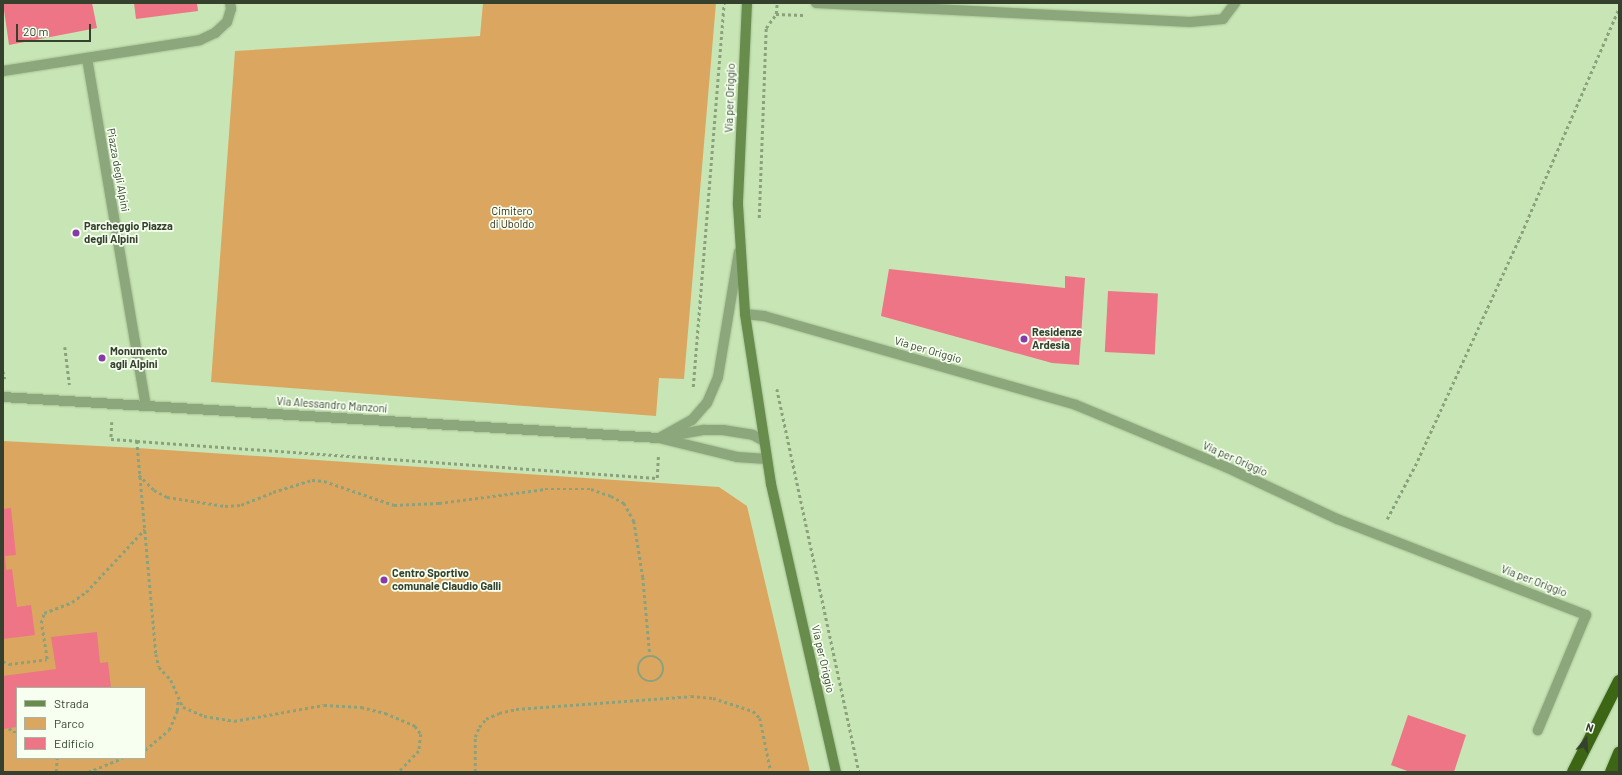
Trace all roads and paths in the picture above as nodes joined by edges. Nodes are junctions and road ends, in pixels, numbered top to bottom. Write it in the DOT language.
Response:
graph roads {
  1 [pos="230,3"];
  2 [pos="724,3"];
  3 [pos="747,3"];
  4 [pos="777,3"];
  5 [pos="816,3"];
  6 [pos="1235,3"];
  7 [pos="1619,8"];
  8 [pos="87,58"];
  9 [pos="3,71"];
  10 [pos="759,222"];
  11 [pos="740,246"];
  12 [pos="745,314"];
  13 [pos="65,347"];
  14 [pos="775,382"];
  15 [pos="692,392"];
  16 [pos="3,397"];
  17 [pos="73,401"];
  18 [pos="112,402"];
  19 [pos="146,405"];
  20 [pos="659,438"];
  21 [pos="137,440"];
  22 [pos="764,441"];
  23 [pos="767,459"];
  24 [pos="658,468"];
  25 [pos="139,476"];
  26 [pos="145,529"];
  27 [pos="1379,536"];
  28 [pos="650,655"];
  29 [pos="3,661"];
  30 [pos="1619,681"];
  31 [pos="178,698"];
  32 [pos="9,728"];
  33 [pos="1538,730"];
  34 [pos="16,732"];
  35 [pos="146,749"];
  36 [pos="1619,753"];
  37 [pos="57,759"];
  38 [pos="120,759"];
  39 [pos="56,772"];
  40 [pos="88,772"];
  41 [pos="400,772"];
  42 [pos="475,772"];
  43 [pos="771,772"];
  44 [pos="836,772"];
  45 [pos="859,772"];
  46 [pos="1573,772"];
  47 [pos="1611,772"];
  1 -- 8 [label="street"];
  2 -- 15 [label="path"];
  3 -- 11 [label="street, Via per Origgio"];
  4 -- 10 [label="path"];
  5 -- 6 [label="street"];
  7 -- 27 [label="path"];
  8 -- 9 [label="street"];
  8 -- 19 [label="street, Piazza degli Alpini"];
  11 -- 12 [label="street, Via per Origgio"];
  11 -- 20 [label="street"];
  12 -- 22 [label="street, Via per Origgio"];
  12 -- 27 [label="street, Via per Origgio"];
  13 -- 17 [label="path"];
  14 -- 45 [label="path"];
  16 -- 17 [label="street, Via Alessandro Manzoni"];
  17 -- 18 [label="street, Via Alessandro Manzoni"];
  18 -- 19 [label="street, Via Alessandro Manzoni"];
  18 -- 21 [label="path"];
  19 -- 20 [label="street, Via Alessandro Manzoni"];
  20 -- 22 [label="street, Via Alessandro Manzoni"];
  20 -- 23 [label="street, Via Alessandro Manzoni"];
  21 -- 24 [label="path"];
  21 -- 25 [label="path"];
  22 -- 23 [label="street, Via per Origgio"];
  23 -- 44 [label="street, Via per Origgio"];
  25 -- 26 [label="path"];
  25 -- 28 [label="path"];
  26 -- 29 [label="path"];
  26 -- 31 [label="path"];
  27 -- 33 [label="street, Via per Origgio"];
  28 -- 28 [label="path"];
  30 -- 46 [label="highway"];
  31 -- 35 [label="path"];
  31 -- 41 [label="path"];
  32 -- 34 [label="path"];
  36 -- 47 [label="highway"];
  37 -- 39 [label="path"];
  38 -- 40 [label="path"];
  42 -- 43 [label="path"];
}
